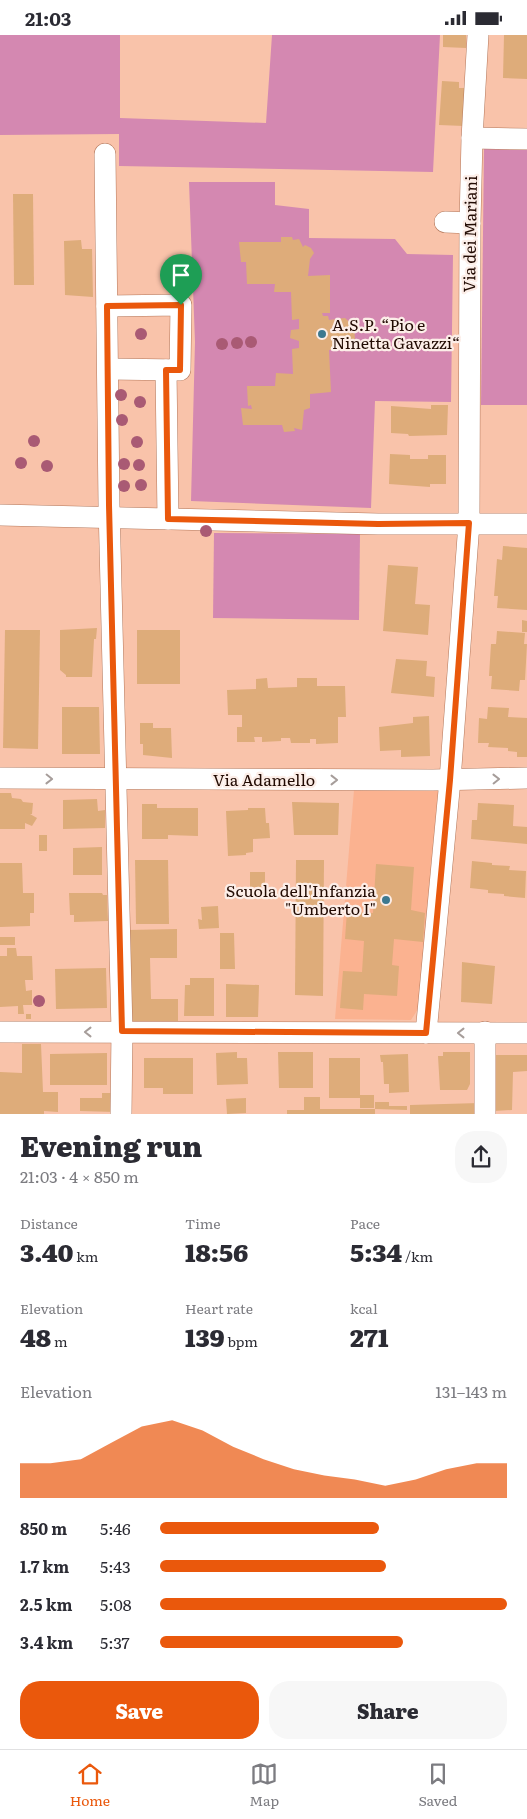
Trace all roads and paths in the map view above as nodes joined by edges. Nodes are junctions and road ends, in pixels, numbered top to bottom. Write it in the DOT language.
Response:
graph roads {
  1 [pos="478,35"];
  2 [pos="472,138"];
  3 [pos="527,139"];
  4 [pos="105,154"];
  5 [pos="445,222"];
  6 [pos="470,223"];
  7 [pos="107,306"];
  8 [pos="108,369"];
  9 [pos="166,370"];
  10 [pos="0,515"];
  11 [pos="109,517"];
  12 [pos="168,519"];
  13 [pos="469,523"];
  14 [pos="527,523"];
  15 [pos="0,778"];
  16 [pos="527,778"];
  17 [pos="115,779"];
  18 [pos="450,780"];
  19 [pos="122,1031"];
  20 [pos="485,1032"];
  21 [pos="0,1033"];
  22 [pos="426,1033"];
  23 [pos="527,1033"];
  24 [pos="122,1114"];
  25 [pos="486,1114"];
  1 -- 2 [label="street, Via dei Mariani"];
  2 -- 3 [label="street"];
  2 -- 6 [label="street, Via dei Mariani"];
  4 -- 7 [label="street"];
  5 -- 6 [label="street"];
  6 -- 13 [label="street, Via dei Mariani"];
  7 -- 8 [label="street"];
  7 -- 9 [label="street"];
  8 -- 9 [label="street"];
  8 -- 11 [label="street"];
  9 -- 12 [label="street"];
  10 -- 11 [label="street"];
  11 -- 12 [label="street"];
  11 -- 17 [label="street"];
  12 -- 13 [label="street"];
  13 -- 14 [label="street"];
  13 -- 18 [label="street, Via dei Mariani"];
  15 -- 17 [label="street, Via Adamello, one-way"];
  18 -- 16 [label="street, Via Adamello, one-way"];
  17 -- 18 [label="street, Via Adamello, one-way"];
  17 -- 19 [label="street"];
  18 -- 22 [label="street, Via dei Mariani"];
  19 -- 21 [label="street, one-way"];
  19 -- 22 [label="street"];
  19 -- 24 [label="street"];
  20 -- 22 [label="street, one-way"];
  20 -- 23 [label="street"];
  20 -- 25 [label="street"];
}
